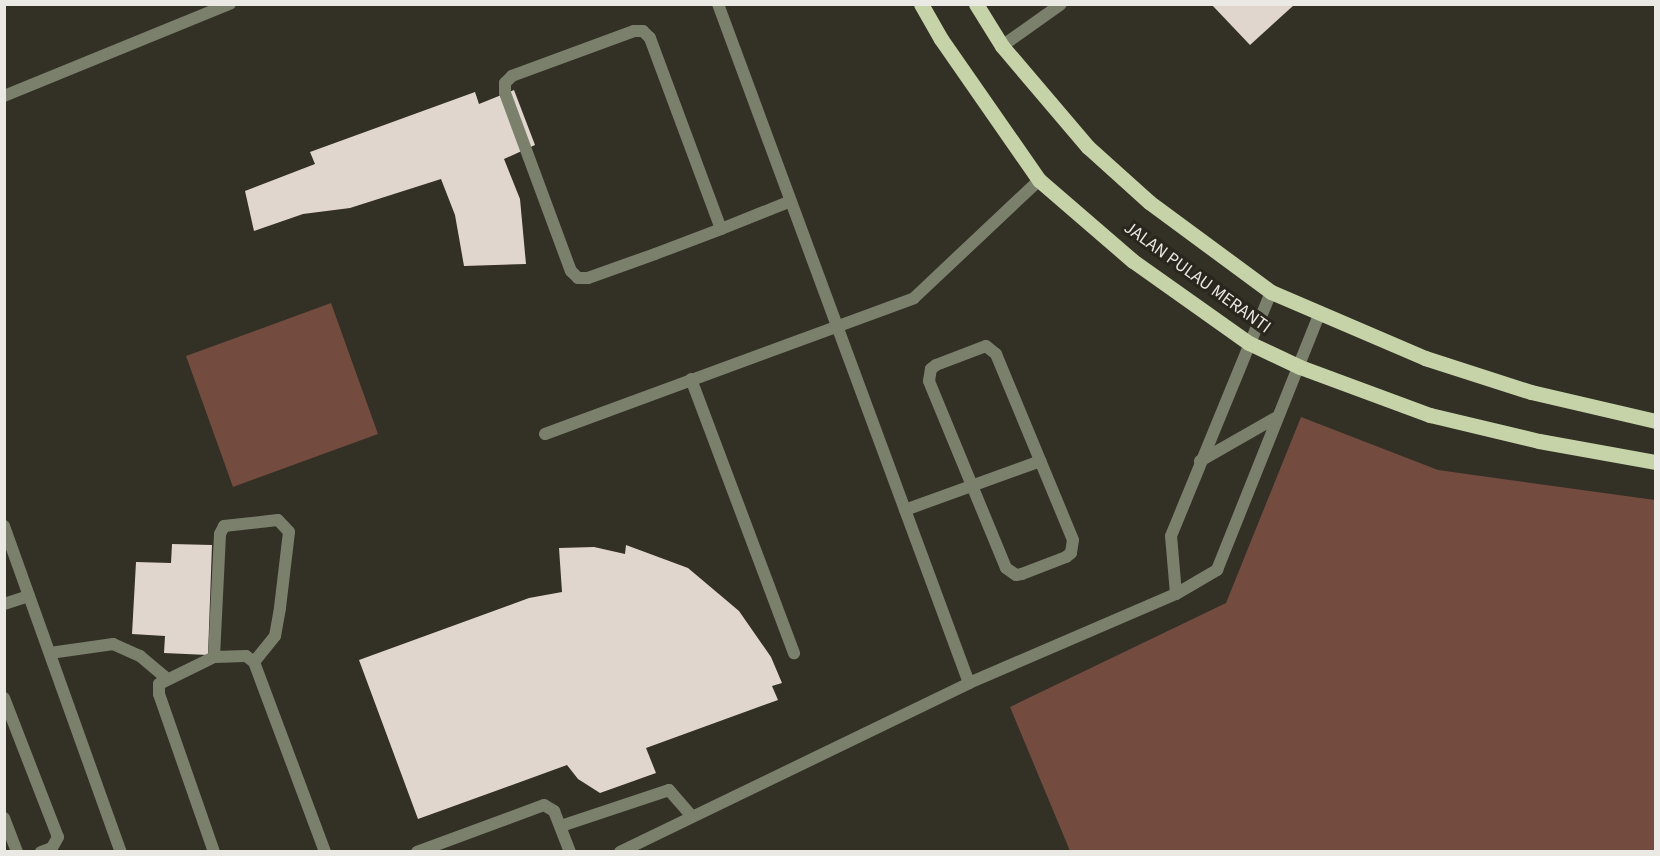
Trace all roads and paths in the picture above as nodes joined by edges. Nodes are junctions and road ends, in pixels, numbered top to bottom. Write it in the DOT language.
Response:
graph roads {
  1 [pos="230,4"];
  2 [pos="718,4"];
  3 [pos="921,4"];
  4 [pos="976,4"];
  5 [pos="1061,4"];
  6 [pos="1002,46"];
  7 [pos="4,96"];
  8 [pos="1040,180"];
  9 [pos="791,201"];
  10 [pos="721,229"];
  11 [pos="1271,292"];
  12 [pos="1320,312"];
  13 [pos="837,325"];
  14 [pos="1248,343"];
  15 [pos="1300,367"];
  16 [pos="691,379"];
  17 [pos="1277,417"];
  18 [pos="1656,421"];
  19 [pos="545,434"];
  20 [pos="1200,461"];
  21 [pos="1040,462"];
  22 [pos="1656,462"];
  23 [pos="972,486"];
  24 [pos="905,510"];
  25 [pos="4,526"];
  26 [pos="1176,594"];
  27 [pos="29,596"];
  28 [pos="4,604"];
  29 [pos="50,653"];
  30 [pos="795,653"];
  31 [pos="214,657"];
  32 [pos="254,662"];
  33 [pos="166,678"];
  34 [pos="969,683"];
  35 [pos="4,698"];
  36 [pos="692,816"];
  37 [pos="4,818"];
  38 [pos="561,826"];
  39 [pos="17,852"];
  40 [pos="41,852"];
  41 [pos="121,852"];
  42 [pos="214,852"];
  43 [pos="325,852"];
  44 [pos="417,852"];
  45 [pos="570,852"];
  46 [pos="620,852"];
  1 -- 7 [label="lane"];
  2 -- 9 [label="lane"];
  3 -- 8 [label="main road, JALAN PULAU MERANTI"];
  4 -- 6 [label="main road, JALAN PULAU MERANTI"];
  5 -- 6 [label="lane"];
  6 -- 11 [label="main road, JALAN PULAU MERANTI"];
  8 -- 13 [label="lane"];
  8 -- 14 [label="main road, JALAN PULAU MERANTI"];
  9 -- 10 [label="lane"];
  9 -- 13 [label="lane"];
  10 -- 10 [label="lane"];
  11 -- 12 [label="main road, JALAN PULAU MERANTI"];
  11 -- 14 [label="lane"];
  12 -- 15 [label="lane"];
  12 -- 18 [label="main road, JALAN PULAU MERANTI"];
  13 -- 16 [label="lane"];
  13 -- 24 [label="lane"];
  14 -- 15 [label="main road, JALAN PULAU MERANTI"];
  14 -- 20 [label="lane"];
  15 -- 17 [label="lane"];
  15 -- 22 [label="main road, JALAN PULAU MERANTI"];
  16 -- 19 [label="lane"];
  16 -- 30 [label="lane"];
  17 -- 20 [label="lane"];
  17 -- 26 [label="lane"];
  20 -- 26 [label="lane"];
  21 -- 23 [label="lane"];
  21 -- 23 [label="lane"];
  21 -- 23 [label="lane"];
  23 -- 24 [label="lane"];
  24 -- 34 [label="lane"];
  25 -- 27 [label="lane"];
  26 -- 34 [label="lane"];
  27 -- 28 [label="lane"];
  27 -- 29 [label="lane"];
  29 -- 33 [label="lane"];
  29 -- 41 [label="lane"];
  31 -- 32 [label="lane"];
  31 -- 32 [label="lane"];
  31 -- 33 [label="lane"];
  32 -- 43 [label="lane"];
  33 -- 42 [label="lane"];
  34 -- 36 [label="lane"];
  35 -- 40 [label="lane"];
  36 -- 38 [label="lane"];
  36 -- 46 [label="lane"];
  37 -- 39 [label="lane"];
  38 -- 44 [label="lane"];
  38 -- 45 [label="lane"];
}
